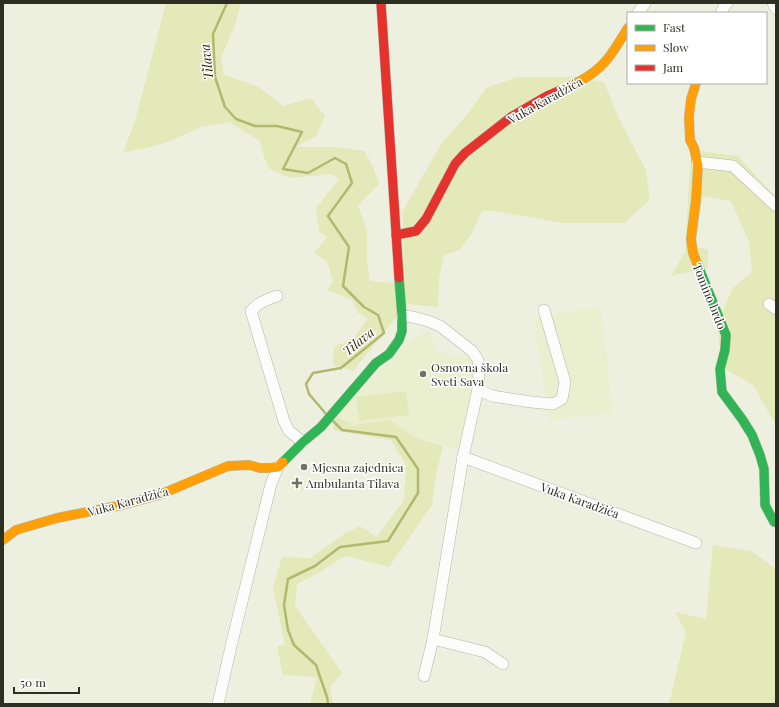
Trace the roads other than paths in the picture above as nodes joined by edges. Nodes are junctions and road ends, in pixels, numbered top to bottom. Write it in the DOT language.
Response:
graph roads {
  1 [pos="381,3"];
  2 [pos="645,3"];
  3 [pos="727,3"];
  4 [pos="773,3"];
  5 [pos="776,10"];
  6 [pos="639,12"];
  7 [pos="721,12"];
  8 [pos="627,29"];
  9 [pos="696,84"];
  10 [pos="697,162"];
  11 [pos="776,206"];
  12 [pos="396,235"];
  13 [pos="277,296"];
  14 [pos="544,310"];
  15 [pos="402,316"];
  16 [pos="478,389"];
  17 [pos="303,442"];
  18 [pos="463,457"];
  19 [pos="278,467"];
  20 [pos="774,522"];
  21 [pos="3,540"];
  22 [pos="696,542"];
  23 [pos="433,639"];
  24 [pos="503,664"];
  25 [pos="424,676"];
  26 [pos="218,704"];
  1 -- 12 [label="street"];
  2 -- 6 [label="street"];
  3 -- 7 [label="street"];
  4 -- 5 [label="street"];
  8 -- 12 [label="street, Vuka Karadžića"];
  9 -- 10 [label="street, Tomino brdo"];
  10 -- 11 [label="street"];
  10 -- 20 [label="street, Tomino brdo"];
  12 -- 15 [label="street"];
  13 -- 17 [label="street"];
  14 -- 16 [label="street"];
  15 -- 16 [label="street"];
  15 -- 17 [label="street"];
  16 -- 18 [label="street"];
  17 -- 19 [label="street"];
  18 -- 22 [label="street, Vuka Karadžića"];
  18 -- 23 [label="street"];
  19 -- 21 [label="street, Vuka Karadžića"];
  19 -- 26 [label="street"];
  23 -- 24 [label="street"];
  23 -- 25 [label="street"];
}
